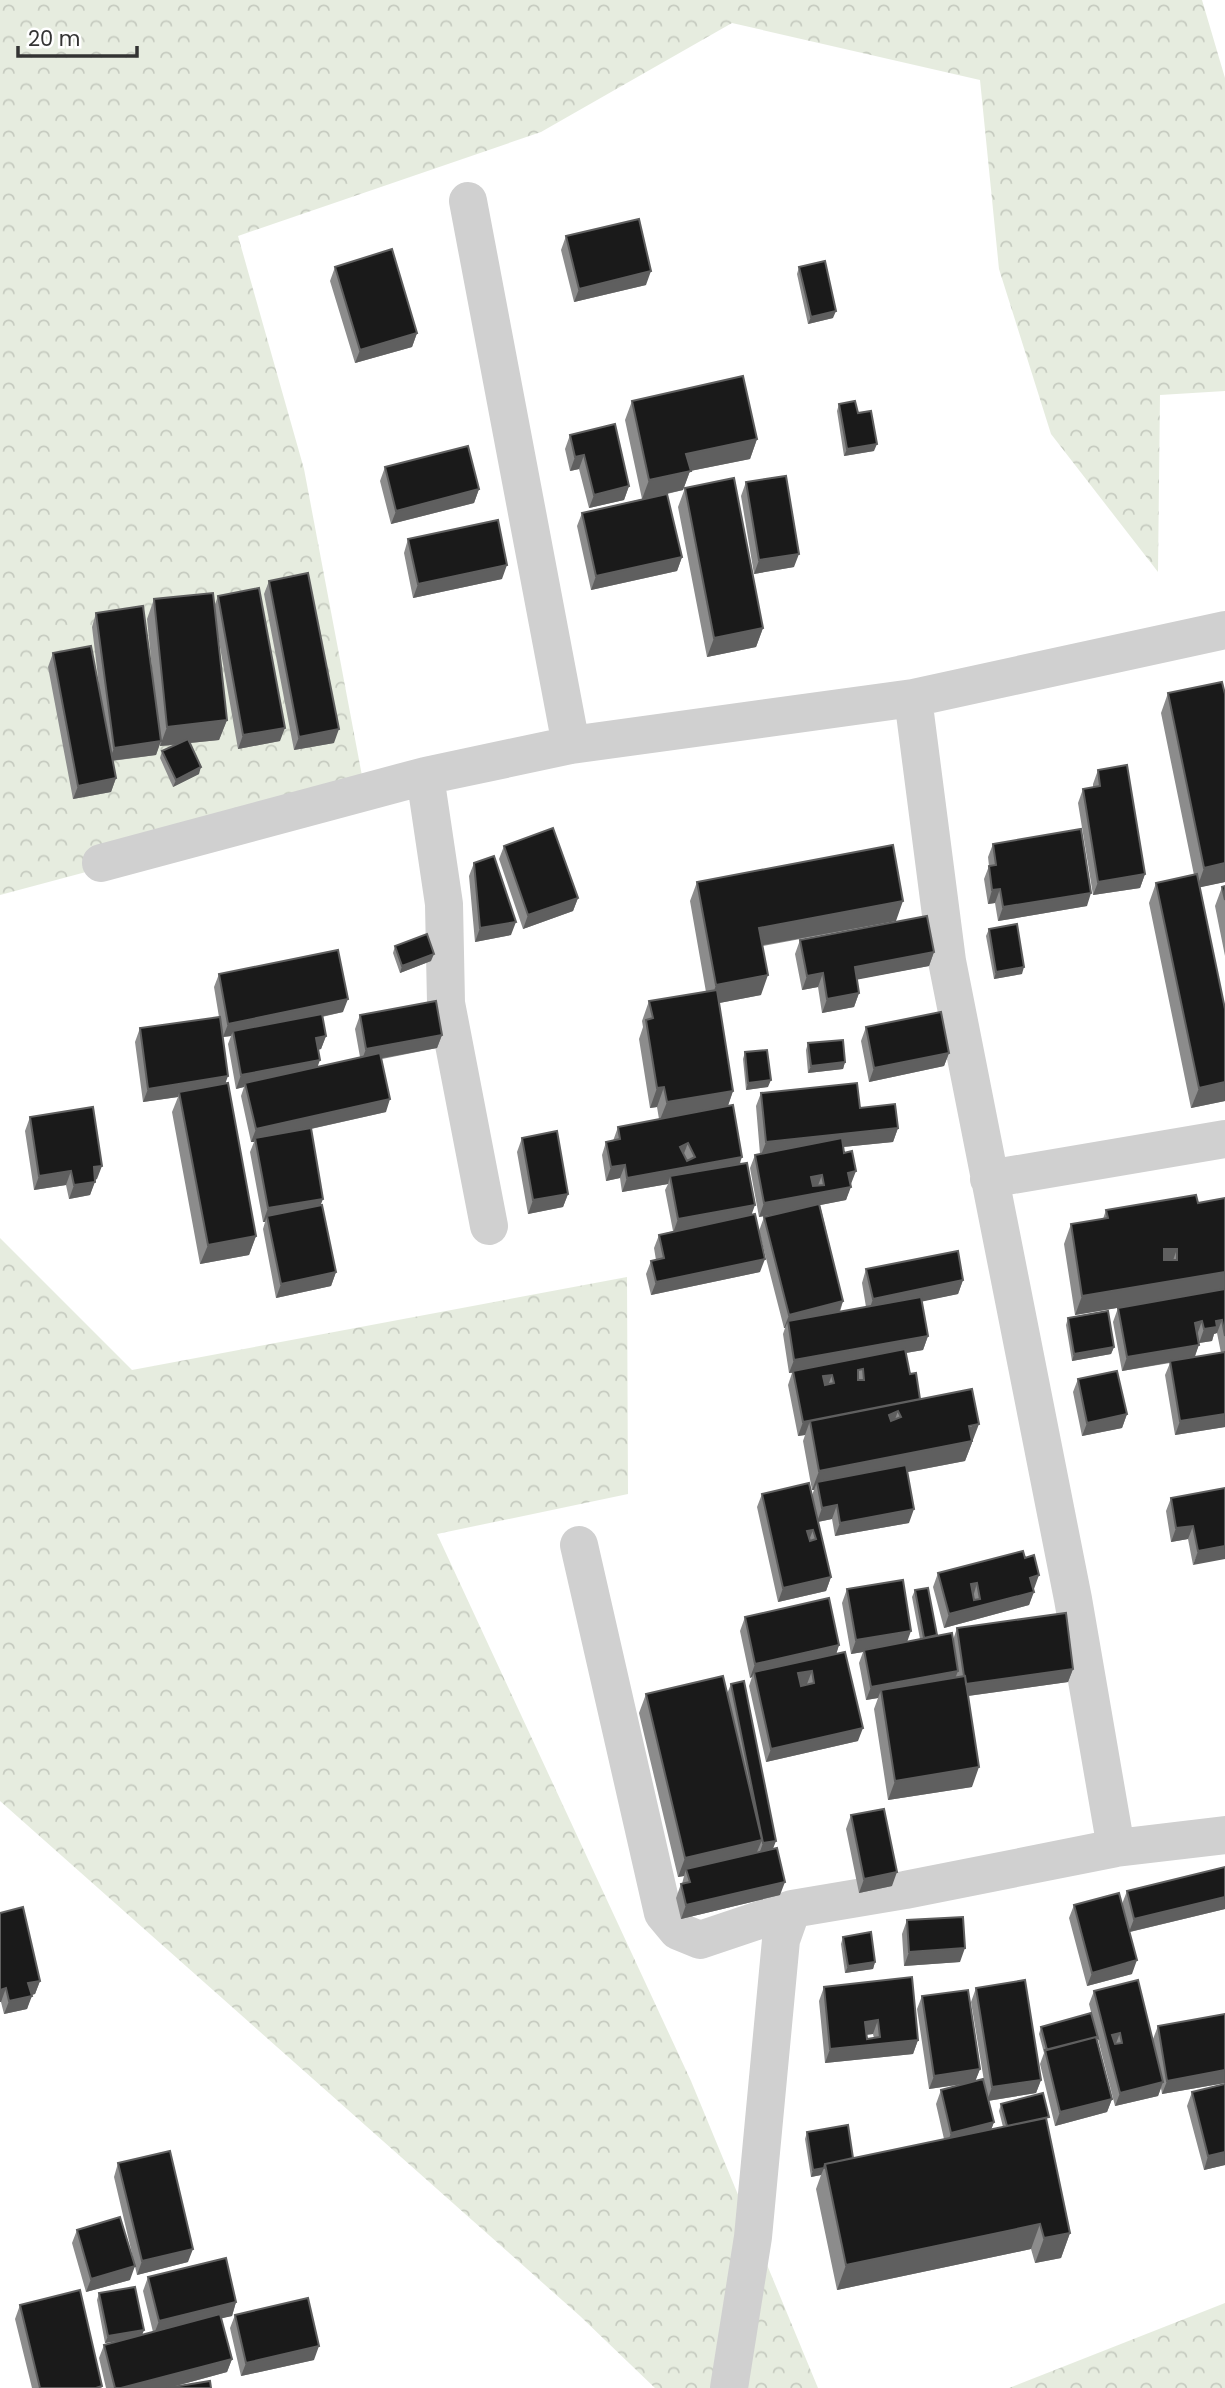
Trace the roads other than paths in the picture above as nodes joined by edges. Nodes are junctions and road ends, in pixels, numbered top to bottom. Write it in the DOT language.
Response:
graph roads {
  1 [pos="468,201"];
  2 [pos="1225,630"];
  3 [pos="913,698"];
  4 [pos="571,745"];
  5 [pos="425,776"];
  6 [pos="100,863"];
  7 [pos="1225,1139"];
  8 [pos="989,1179"];
  9 [pos="489,1226"];
  10 [pos="579,1545"];
  11 [pos="1225,1835"];
  12 [pos="1116,1848"];
  13 [pos="792,1909"];
  14 [pos="729,2388"];
  1 -- 4 [label="street"];
  2 -- 3 [label="street"];
  3 -- 4 [label="street"];
  3 -- 8 [label="street"];
  4 -- 5 [label="street"];
  5 -- 6 [label="street"];
  5 -- 9 [label="street"];
  7 -- 8 [label="street"];
  8 -- 12 [label="street"];
  10 -- 13 [label="street"];
  11 -- 12 [label="street"];
  12 -- 13 [label="street"];
  13 -- 14 [label="street"];
}
